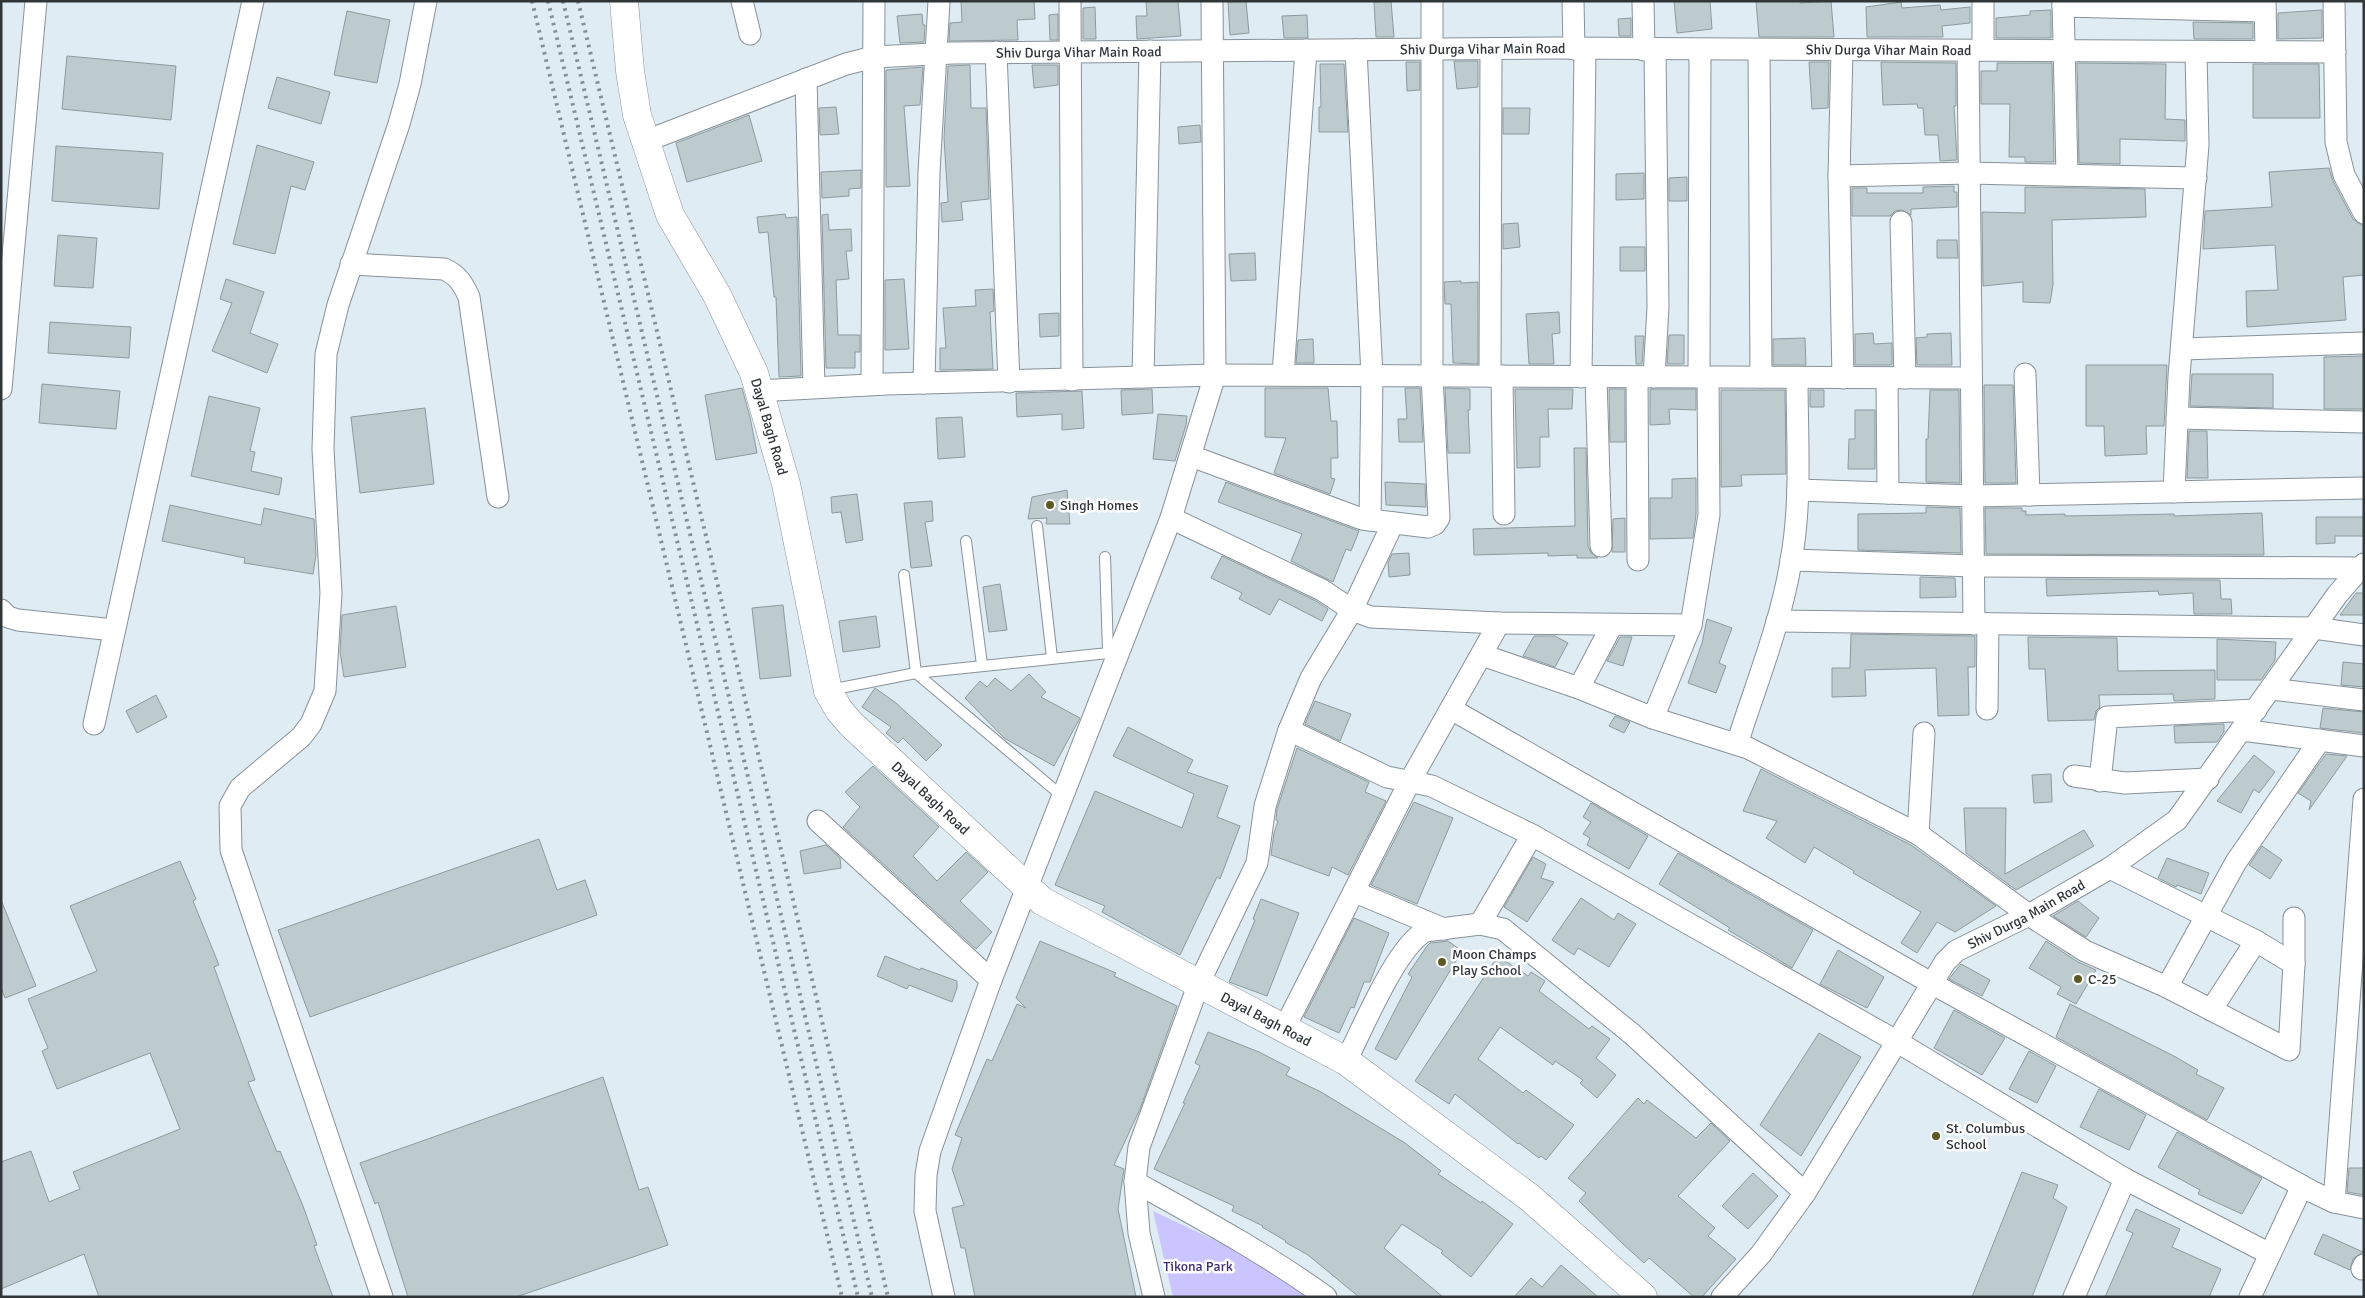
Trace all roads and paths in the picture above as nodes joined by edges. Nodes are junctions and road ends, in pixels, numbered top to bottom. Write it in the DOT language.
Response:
graph roads {
  1 [pos="36,1"];
  2 [pos="253,1"];
  3 [pos="426,1"];
  4 [pos="624,1"];
  5 [pos="742,1"];
  6 [pos="874,1"];
  7 [pos="939,1"];
  8 [pos="1070,1"];
  9 [pos="1212,1"];
  10 [pos="1432,1"];
  11 [pos="1573,1"];
  12 [pos="1643,1"];
  13 [pos="1983,1"];
  14 [pos="2334,1"];
  15 [pos="2063,4"];
  16 [pos="2265,6"];
  17 [pos="750,34"];
  18 [pos="1432,48"];
  19 [pos="1491,49"];
  20 [pos="1579,49"];
  21 [pos="1306,50"];
  22 [pos="1356,50"];
  23 [pos="1649,50"];
  24 [pos="1700,50"];
  25 [pos="1759,50"];
  26 [pos="1842,50"];
  27 [pos="1975,50"];
  28 [pos="1150,51"];
  29 [pos="1214,51"];
  30 [pos="2064,51"];
  31 [pos="996,52"];
  32 [pos="1071,52"];
  33 [pos="2196,52"];
  34 [pos="2266,52"];
  35 [pos="2335,52"];
  36 [pos="938,53"];
  37 [pos="874,57"];
  38 [pos="806,79"];
  39 [pos="646,141"];
  40 [pos="1969,173"];
  41 [pos="2067,175"];
  42 [pos="1839,176"];
  43 [pos="2196,178"];
  44 [pos="2361,201"];
  45 [pos="1901,222"];
  46 [pos="352,264"];
  47 [pos="2364,343"];
  48 [pos="2182,349"];
  49 [pos="2025,374"];
  50 [pos="1215,375"];
  51 [pos="1284,375"];
  52 [pos="1372,376"];
  53 [pos="1432,376"];
  54 [pos="1496,376"];
  55 [pos="1589,376"];
  56 [pos="1143,377"];
  57 [pos="1645,377"];
  58 [pos="1704,377"];
  59 [pos="1761,377"];
  60 [pos="1797,378"];
  61 [pos="1843,378"];
  62 [pos="1896,378"];
  63 [pos="1971,378"];
  64 [pos="1072,380"];
  65 [pos="1009,382"];
  66 [pos="924,383"];
  67 [pos="872,384"];
  68 [pos="814,387"];
  69 [pos="1,389"];
  70 [pos="759,391"];
  71 [pos="2177,418"];
  72 [pos="2364,422"];
  73 [pos="1191,456"];
  74 [pos="2364,488"];
  75 [pos="1798,490"];
  76 [pos="2174,492"];
  77 [pos="1888,493"];
  78 [pos="2029,495"];
  79 [pos="1973,496"];
  80 [pos="498,497"];
  81 [pos="1504,514"];
  82 [pos="1171,518"];
  83 [pos="1370,520"];
  84 [pos="1393,523"];
  85 [pos="1037,526"];
  86 [pos="966,541"];
  87 [pos="1602,546"];
  88 [pos="1105,558"];
  89 [pos="1638,560"];
  90 [pos="1792,560"];
  91 [pos="1974,566"];
  92 [pos="2362,566"];
  93 [pos="904,575"];
  94 [pos="1,610"];
  95 [pos="1352,610"];
  96 [pos="1777,621"];
  97 [pos="1499,623"];
  98 [pos="1981,624"];
  99 [pos="1612,625"];
  100 [pos="1691,625"];
  101 [pos="2314,628"];
  102 [pos="114,630"];
  103 [pos="2364,635"];
  104 [pos="1113,652"];
  105 [pos="1482,654"];
  106 [pos="1052,658"];
  107 [pos="982,665"];
  108 [pos="916,673"];
  109 [pos="1579,688"];
  110 [pos="2271,689"];
  111 [pos="828,691"];
  112 [pos="2364,700"];
  113 [pos="1451,709"];
  114 [pos="1987,709"];
  115 [pos="2256,710"];
  116 [pos="1653,718"];
  117 [pos="94,724"];
  118 [pos="1289,730"];
  119 [pos="2242,730"];
  120 [pos="1924,733"];
  121 [pos="2320,740"];
  122 [pos="1737,744"];
  123 [pos="2364,746"];
  124 [pos="2074,776"];
  125 [pos="2208,779"];
  126 [pos="1410,781"];
  127 [pos="2100,781"];
  128 [pos="1062,796"];
  129 [pos="2364,799"];
  130 [pos="818,821"];
  131 [pos="1918,834"];
  132 [pos="1532,835"];
  133 [pos="2110,868"];
  134 [pos="1027,886"];
  135 [pos="1354,892"];
  136 [pos="2029,915"];
  137 [pos="2205,916"];
  138 [pos="2294,918"];
  139 [pos="1480,924"];
  140 [pos="1444,929"];
  141 [pos="2256,941"];
  142 [pos="2294,964"];
  143 [pos="991,980"];
  144 [pos="1200,983"];
  145 [pos="1931,983"];
  146 [pos="2167,987"];
  147 [pos="2212,1010"];
  148 [pos="1284,1029"];
  149 [pos="1896,1041"];
  150 [pos="1346,1061"];
  151 [pos="2125,1179"];
  152 [pos="1135,1182"];
  153 [pos="2302,1186"];
  154 [pos="1805,1192"];
  155 [pos="2334,1202"];
  156 [pos="2364,1208"];
  157 [pos="2270,1254"];
  158 [pos="382,1297"];
  159 [pos="944,1297"];
  160 [pos="1154,1297"];
  161 [pos="1326,1297"];
  162 [pos="1643,1297"];
  163 [pos="1722,1297"];
  164 [pos="2074,1297"];
  165 [pos="2250,1297"];
  1 -- 69 [label="street"];
  2 -- 102 [label="street"];
  3 -- 46 [label="street"];
  4 -- 39 [label="street, Dayal Bagh Road"];
  5 -- 17 [label="street"];
  6 -- 37 [label="street"];
  7 -- 36 [label="street"];
  8 -- 32 [label="street"];
  9 -- 29 [label="street"];
  10 -- 18 [label="street"];
  11 -- 20 [label="street"];
  12 -- 23 [label="street"];
  13 -- 27 [label="street"];
  14 -- 35 [label="street"];
  15 -- 16 [label="street"];
  15 -- 30 [label="street"];
  16 -- 34 [label="street"];
  18 -- 19 [label="street, Shiv Durga Vihar Main Road"];
  18 -- 22 [label="street, Shiv Durga Vihar Main Road"];
  18 -- 53 [label="street"];
  19 -- 20 [label="street, Shiv Durga Vihar Main Road"];
  19 -- 54 [label="street"];
  20 -- 23 [label="street, Shiv Durga Vihar Main Road"];
  20 -- 55 [label="street"];
  21 -- 22 [label="street, Shiv Durga Vihar Main Road"];
  21 -- 29 [label="street, Shiv Durga Vihar Main Road"];
  21 -- 51 [label="street"];
  22 -- 52 [label="street"];
  23 -- 24 [label="street, Shiv Durga Vihar Main Road"];
  23 -- 57 [label="street"];
  24 -- 25 [label="street, Shiv Durga Vihar Main Road"];
  24 -- 58 [label="street"];
  25 -- 26 [label="street, Shiv Durga Vihar Main Road"];
  25 -- 59 [label="street"];
  26 -- 27 [label="street, Shiv Durga Vihar Main Road"];
  26 -- 42 [label="street"];
  27 -- 30 [label="street, Shiv Durga Vihar Main Road"];
  27 -- 40 [label="street"];
  28 -- 29 [label="street, Shiv Durga Vihar Main Road"];
  28 -- 32 [label="street, Shiv Durga Vihar Main Road"];
  28 -- 56 [label="street"];
  29 -- 50 [label="street"];
  30 -- 33 [label="street, Shiv Durga Vihar Main Road"];
  30 -- 41 [label="street"];
  31 -- 32 [label="street, Shiv Durga Vihar Main Road"];
  31 -- 36 [label="street, Shiv Durga Vihar Main Road"];
  31 -- 65 [label="street"];
  32 -- 64 [label="street"];
  33 -- 34 [label="street, Shiv Durga Vihar Main Road"];
  33 -- 43 [label="street"];
  34 -- 35 [label="street, Shiv Durga Vihar Main Road"];
  35 -- 44 [label="street"];
  36 -- 37 [label="street, Shiv Durga Vihar Main Road"];
  36 -- 66 [label="street"];
  37 -- 38 [label="street, Shiv Durga Vihar Main Road"];
  37 -- 67 [label="street"];
  38 -- 39 [label="street, Shiv Durga Vihar Main Road"];
  38 -- 68 [label="street"];
  39 -- 70 [label="street, Dayal Bagh Road"];
  40 -- 41 [label="street"];
  40 -- 42 [label="street"];
  40 -- 63 [label="street"];
  41 -- 43 [label="street"];
  42 -- 61 [label="street"];
  43 -- 48 [label="street"];
  45 -- 62 [label="street"];
  46 -- 80 [label="street"];
  46 -- 158 [label="street"];
  47 -- 48 [label="street"];
  48 -- 71 [label="street"];
  49 -- 78 [label="street"];
  50 -- 51 [label="street"];
  50 -- 56 [label="street"];
  50 -- 73 [label="street"];
  51 -- 52 [label="street"];
  52 -- 53 [label="street"];
  52 -- 83 [label="street"];
  53 -- 54 [label="street"];
  53 -- 84 [label="street"];
  54 -- 55 [label="street"];
  54 -- 81 [label="street"];
  55 -- 57 [label="street"];
  55 -- 87 [label="street"];
  56 -- 64 [label="street"];
  57 -- 58 [label="street"];
  57 -- 89 [label="street"];
  58 -- 59 [label="street"];
  58 -- 100 [label="street"];
  59 -- 60 [label="street"];
  60 -- 61 [label="street"];
  60 -- 75 [label="street"];
  61 -- 62 [label="street"];
  62 -- 63 [label="street"];
  62 -- 77 [label="street"];
  63 -- 79 [label="street"];
  64 -- 65 [label="street"];
  65 -- 66 [label="street"];
  66 -- 67 [label="street"];
  67 -- 68 [label="street"];
  68 -- 70 [label="street"];
  70 -- 111 [label="street, Dayal Bagh Road"];
  71 -- 72 [label="street"];
  71 -- 76 [label="street"];
  73 -- 82 [label="street"];
  73 -- 83 [label="street"];
  74 -- 76 [label="street"];
  75 -- 77 [label="street"];
  75 -- 90 [label="street"];
  76 -- 78 [label="street"];
  77 -- 79 [label="street"];
  78 -- 79 [label="street"];
  79 -- 91 [label="street"];
  82 -- 95 [label="street"];
  82 -- 104 [label="street"];
  83 -- 84 [label="street"];
  84 -- 95 [label="street"];
  85 -- 106 [label="lane"];
  86 -- 107 [label="lane"];
  88 -- 104 [label="lane"];
  90 -- 91 [label="street"];
  90 -- 96 [label="street"];
  91 -- 92 [label="street"];
  91 -- 98 [label="street"];
  92 -- 101 [label="street, Shiv Durga Main Road"];
  93 -- 108 [label="lane"];
  94 -- 102 [label="street"];
  95 -- 97 [label="street"];
  95 -- 118 [label="street"];
  96 -- 98 [label="street"];
  96 -- 122 [label="street"];
  97 -- 99 [label="street"];
  97 -- 105 [label="street"];
  98 -- 101 [label="street"];
  98 -- 114 [label="street"];
  99 -- 100 [label="street"];
  99 -- 109 [label="street"];
  100 -- 116 [label="street"];
  101 -- 103 [label="street"];
  101 -- 110 [label="street, Shiv Durga Main Road"];
  102 -- 117 [label="street"];
  104 -- 106 [label="lane"];
  104 -- 128 [label="street"];
  105 -- 109 [label="street"];
  105 -- 113 [label="street"];
  106 -- 107 [label="lane"];
  107 -- 108 [label="lane"];
  108 -- 111 [label="lane"];
  108 -- 128 [label="lane"];
  109 -- 116 [label="street"];
  110 -- 112 [label="street"];
  110 -- 115 [label="street, Shiv Durga Main Road"];
  111 -- 134 [label="street, Dayal Bagh Road"];
  113 -- 126 [label="street"];
  113 -- 145 [label="street"];
  115 -- 119 [label="street, Shiv Durga Main Road"];
  115 -- 127 [label="street"];
  116 -- 122 [label="street"];
  118 -- 126 [label="street"];
  118 -- 144 [label="street"];
  119 -- 121 [label="street"];
  119 -- 125 [label="street, Shiv Durga Main Road"];
  120 -- 131 [label="street"];
  121 -- 123 [label="street"];
  121 -- 137 [label="street"];
  122 -- 131 [label="street"];
  124 -- 127 [label="street"];
  125 -- 127 [label="street"];
  125 -- 133 [label="street, Shiv Durga Main Road"];
  126 -- 132 [label="street"];
  126 -- 135 [label="street"];
  128 -- 134 [label="street"];
  129 -- 155 [label="street"];
  130 -- 143 [label="street"];
  131 -- 136 [label="street"];
  132 -- 139 [label="street"];
  132 -- 149 [label="street"];
  133 -- 136 [label="street, Shiv Durga Main Road"];
  133 -- 137 [label="street"];
  134 -- 143 [label="street"];
  134 -- 144 [label="street, Dayal Bagh Road"];
  135 -- 140 [label="street"];
  135 -- 148 [label="street"];
  136 -- 145 [label="street, Shiv Durga Main Road"];
  136 -- 146 [label="street"];
  137 -- 141 [label="street"];
  137 -- 146 [label="street"];
  138 -- 142 [label="street"];
  139 -- 140 [label="street"];
  139 -- 154 [label="street"];
  140 -- 150 [label="street"];
  141 -- 142 [label="street"];
  141 -- 147 [label="street"];
  142 -- 147 [label="street"];
  143 -- 159 [label="street"];
  144 -- 148 [label="street, Dayal Bagh Road"];
  144 -- 152 [label="street"];
  145 -- 149 [label="street, Shiv Durga Main Road"];
  145 -- 153 [label="street"];
  146 -- 147 [label="street"];
  148 -- 150 [label="street, Dayal Bagh Road"];
  149 -- 151 [label="street"];
  149 -- 154 [label="street, Shiv Durga Main Road"];
  150 -- 162 [label="street, Dayal Bagh Road"];
  151 -- 157 [label="street"];
  151 -- 164 [label="street"];
  152 -- 160 [label="street"];
  152 -- 161 [label="street"];
  153 -- 155 [label="street"];
  153 -- 157 [label="street"];
  154 -- 163 [label="street, Shiv Durga Main Road"];
  155 -- 156 [label="street"];
  157 -- 165 [label="street"];
}
